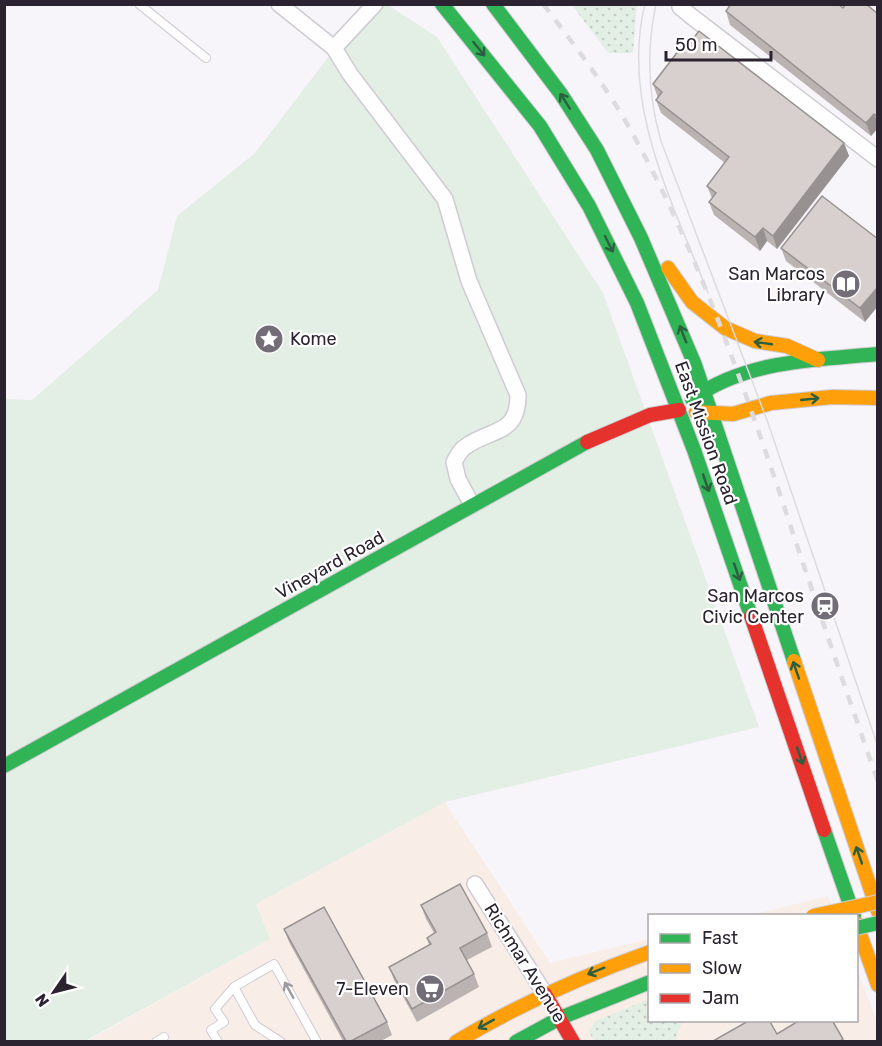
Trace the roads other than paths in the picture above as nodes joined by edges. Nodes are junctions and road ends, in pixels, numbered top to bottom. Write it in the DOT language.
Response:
graph roads {
  1 [pos="139,4"];
  2 [pos="279,4"];
  3 [pos="375,4"];
  4 [pos="442,4"];
  5 [pos="493,4"];
  6 [pos="682,4"];
  7 [pos="334,48"];
  8 [pos="206,58"];
  9 [pos="597,150"];
  10 [pos="878,159"];
  11 [pos="878,354"];
  12 [pos="818,360"];
  13 [pos="703,389"];
  14 [pos="878,398"];
  15 [pos="679,410"];
  16 [pos="711,414"];
  17 [pos="472,505"];
  18 [pos="4,766"];
  19 [pos="475,884"];
  20 [pos="878,902"];
  21 [pos="878,911"];
  22 [pos="818,914"];
  23 [pos="854,914"];
  24 [pos="878,923"];
  25 [pos="858,926"];
  26 [pos="858,931"];
  27 [pos="648,953"];
  28 [pos="648,983"];
  29 [pos="878,985"];
  30 [pos="234,987"];
  31 [pos="545,994"];
  32 [pos="560,1017"];
  33 [pos="164,1037"];
  34 [pos="156,1041"];
  35 [pos="218,1041"];
  36 [pos="281,1041"];
  37 [pos="317,1041"];
  38 [pos="456,1041"];
  39 [pos="516,1041"];
  40 [pos="573,1041"];
  1 -- 8 [label="lane"];
  2 -- 7 [label="street"];
  3 -- 7 [label="street"];
  4 -- 15 [label="main road, East Mission Road, one-way"];
  9 -- 5 [label="main road, East Mission Road, one-way"];
  6 -- 10 [label="street"];
  7 -- 17 [label="street"];
  12 -- 9 [label="main road, one-way"];
  13 -- 9 [label="main road, East Mission Road, one-way"];
  11 -- 12 [label="main road"];
  12 -- 13 [label="main road"];
  13 -- 15 [label="main road"];
  13 -- 16 [label="main road, East Mission Road"];
  16 -- 14 [label="main road, one-way"];
  15 -- 16 [label="main road"];
  15 -- 17 [label="main road, Vineyard Road"];
  15 -- 23 [label="main road, East Mission Road, one-way"];
  21 -- 16 [label="main road, East Mission Road, one-way"];
  17 -- 18 [label="main road, Vineyard Road"];
  19 -- 31 [label="street, Richmar Avenue"];
  20 -- 22 [label="main road, bridge"];
  24 -- 25 [label="main road, bridge"];
  26 -- 29 [label="main road"];
  27 -- 31 [label="main road, one-way"];
  28 -- 32 [label="main road"];
  30 -- 35 [label="lane"];
  30 -- 36 [label="lane"];
  37 -- 30 [label="lane, one-way"];
  31 -- 32 [label="main road, Richmar Avenue"];
  31 -- 38 [label="main road, one-way"];
  32 -- 39 [label="main road"];
  32 -- 40 [label="main road, Richmar Avenue"];
  33 -- 34 [label="lane"];
}
